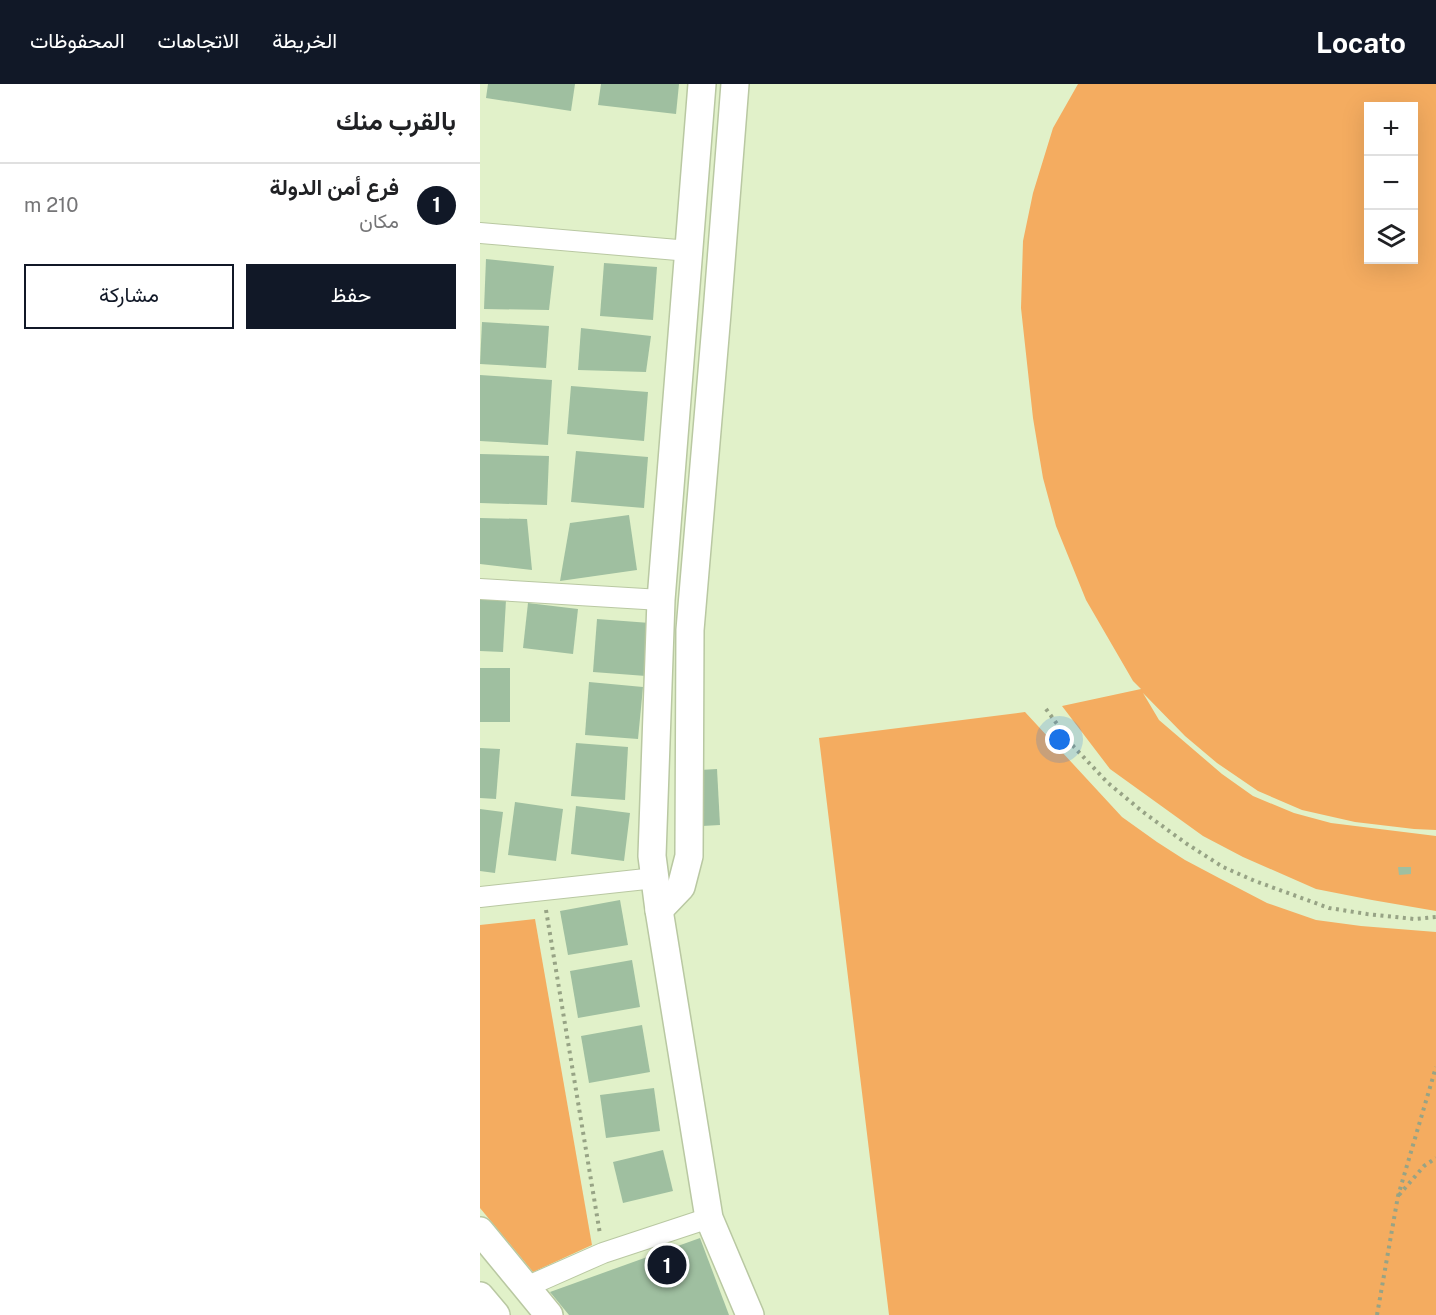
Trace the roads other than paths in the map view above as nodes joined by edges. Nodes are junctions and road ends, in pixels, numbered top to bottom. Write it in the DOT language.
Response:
graph roads {
  1 [pos="702,84"];
  2 [pos="735,84"];
  3 [pos="480,233"];
  4 [pos="689,251"];
  5 [pos="480,589"];
  6 [pos="661,600"];
  7 [pos="655,878"];
  8 [pos="480,897"];
  9 [pos="658,910"];
  10 [pos="709,1218"];
  11 [pos="480,1231"];
  12 [pos="526,1287"];
  13 [pos="480,1296"];
  14 [pos="496,1315"];
  15 [pos="549,1315"];
  16 [pos="750,1315"];
  1 -- 4 [label="main road"];
  2 -- 9 [label="main road"];
  3 -- 4 [label="street"];
  4 -- 6 [label="main road"];
  5 -- 6 [label="street"];
  6 -- 7 [label="main road"];
  7 -- 8 [label="street"];
  7 -- 9 [label="main road"];
  9 -- 10 [label="main road"];
  10 -- 12 [label="street"];
  10 -- 16 [label="main road"];
  11 -- 12 [label="main road"];
  12 -- 15 [label="main road"];
  13 -- 14 [label="main road"];
}
